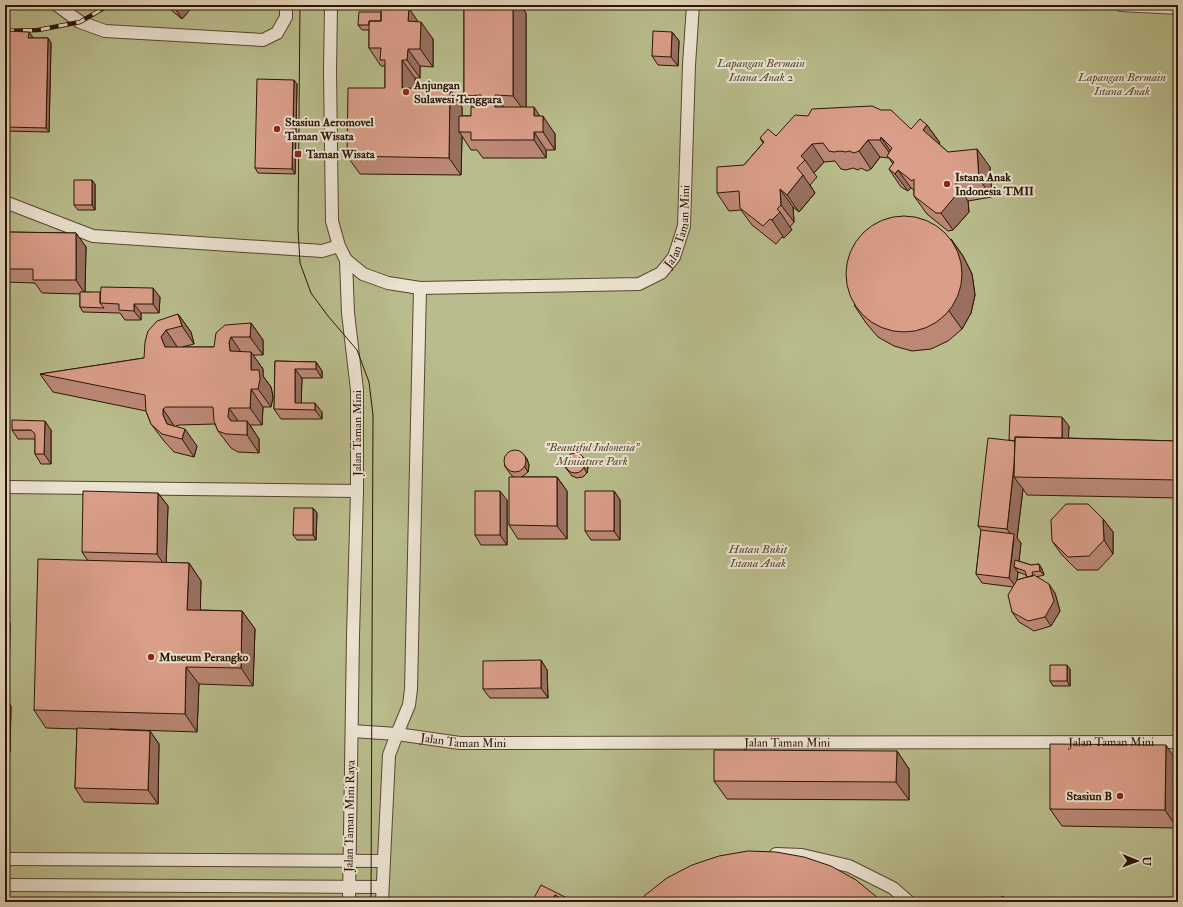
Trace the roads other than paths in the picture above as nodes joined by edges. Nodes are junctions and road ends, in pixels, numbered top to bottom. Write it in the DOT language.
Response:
graph roads {
  1 [pos="57,5"];
  2 [pos="286,5"];
  3 [pos="331,5"];
  4 [pos="693,5"];
  5 [pos="1121,5"];
  6 [pos="1178,8"];
  7 [pos="5,202"];
  8 [pos="339,246"];
  9 [pos="346,260"];
  10 [pos="420,288"];
  11 [pos="5,487"];
  12 [pos="357,491"];
  13 [pos="352,731"];
  14 [pos="396,734"];
  15 [pos="1178,742"];
  16 [pos="764,853"];
  17 [pos="5,859"];
  18 [pos="383,861"];
  19 [pos="350,862"];
  20 [pos="5,885"];
  21 [pos="349,886"];
  22 [pos="382,887"];
  23 [pos="349,902"];
  24 [pos="382,902"];
  25 [pos="909,902"];
  1 -- 2 [label="lane"];
  3 -- 8 [label="lane, Jalan Taman Mini"];
  4 -- 10 [label="lane, Jalan Taman Mini"];
  5 -- 6 [label="lane"];
  7 -- 8 [label="lane"];
  8 -- 9 [label="lane, Jalan Taman Mini"];
  9 -- 10 [label="lane, Jalan Taman Mini"];
  9 -- 12 [label="lane, Jalan Taman Mini"];
  10 -- 14 [label="lane"];
  11 -- 12 [label="lane"];
  12 -- 13 [label="lane, Jalan Taman Mini"];
  13 -- 14 [label="lane, Jalan Taman Mini"];
  13 -- 19 [label="lane, Jalan Taman Mini Raya"];
  14 -- 15 [label="lane, Jalan Taman Mini"];
  14 -- 18 [label="lane"];
  16 -- 25 [label="lane"];
  17 -- 19 [label="lane"];
  18 -- 19 [label="lane"];
  18 -- 22 [label="lane"];
  19 -- 21 [label="lane, Jalan Taman Mini Raya"];
  20 -- 21 [label="lane"];
  21 -- 22 [label="lane"];
  21 -- 23 [label="lane, Jalan Taman Mini Raya"];
  22 -- 24 [label="lane"];
}
